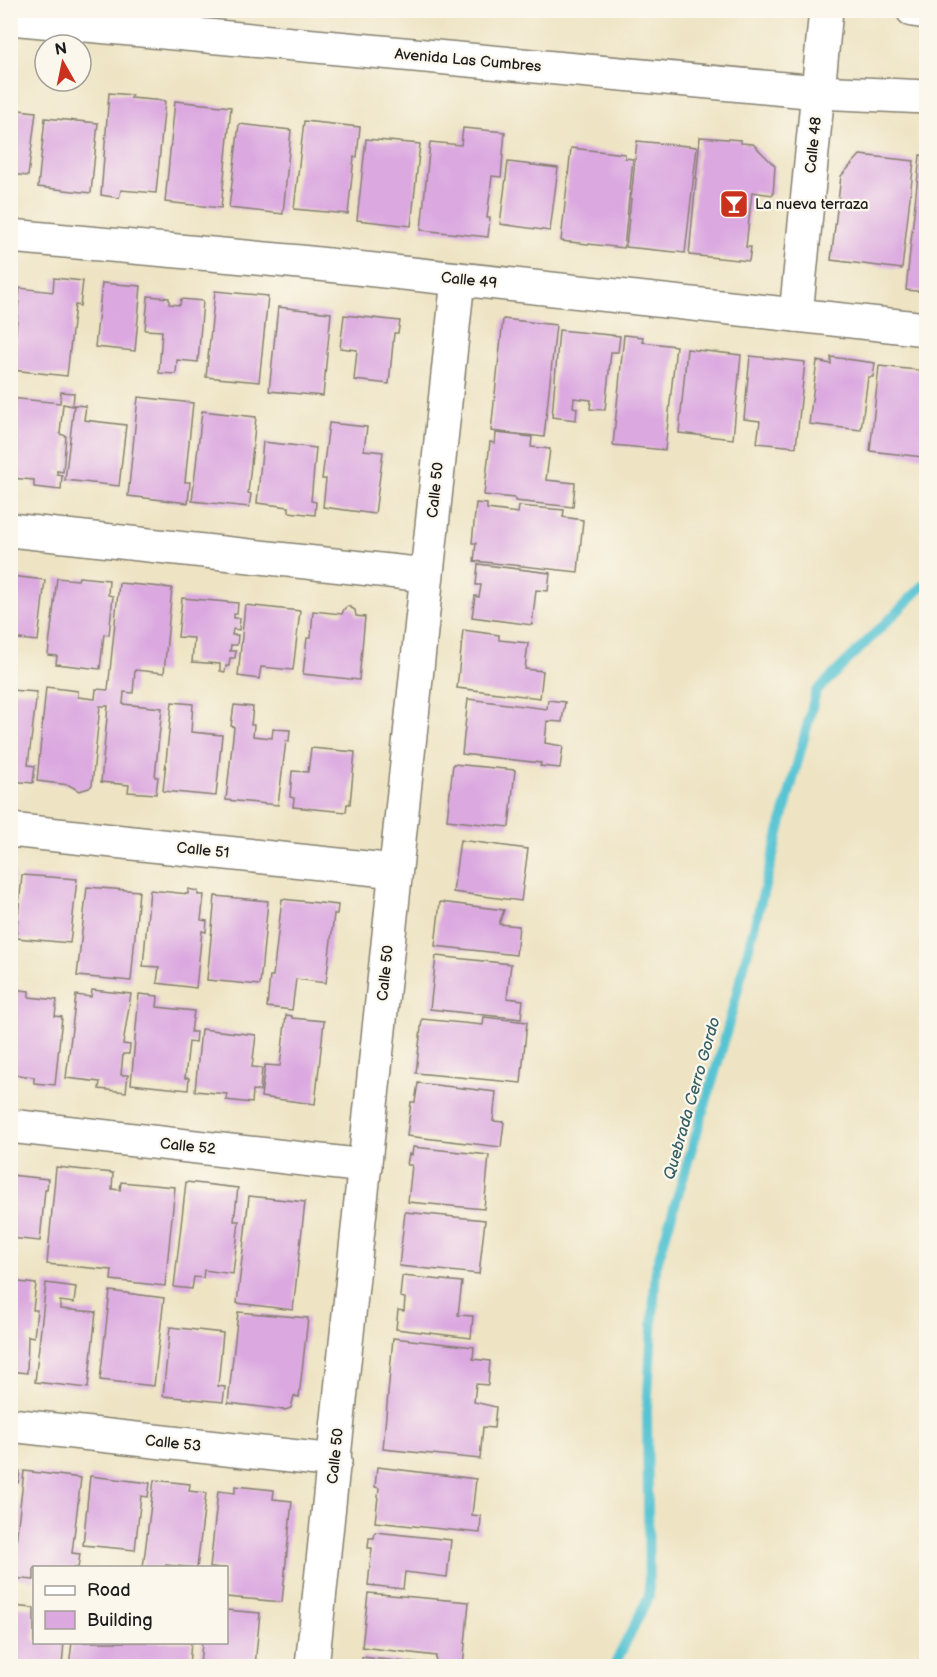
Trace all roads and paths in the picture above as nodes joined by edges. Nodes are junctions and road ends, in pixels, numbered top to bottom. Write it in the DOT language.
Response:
graph roads {
  1 [pos="826,10"];
  2 [pos="913,10"];
  3 [pos="927,12"];
  4 [pos="10,18"];
  5 [pos="818,92"];
  6 [pos="927,97"];
  7 [pos="10,236"];
  8 [pos="458,279"];
  9 [pos="796,315"];
  10 [pos="927,328"];
  11 [pos="10,530"];
  12 [pos="426,575"];
  13 [pos="10,830"];
  14 [pos="395,871"];
  15 [pos="10,1126"];
  16 [pos="365,1166"];
  17 [pos="10,1425"];
  18 [pos="335,1461"];
  19 [pos="312,1666"];
  1 -- 5 [label="street, Calle 48"];
  2 -- 3 [label="street"];
  4 -- 5 [label="street, Avenida Las Cumbres"];
  5 -- 6 [label="street, Avenida Las Cumbres"];
  5 -- 9 [label="street, Calle 48"];
  7 -- 8 [label="street, Calle 49"];
  8 -- 9 [label="street, Calle 49"];
  8 -- 12 [label="street, Calle 50"];
  9 -- 10 [label="street, Calle 49"];
  11 -- 12 [label="street"];
  12 -- 14 [label="street, Calle 50"];
  13 -- 14 [label="street, Calle 51"];
  14 -- 16 [label="street, Calle 50"];
  15 -- 16 [label="street, Calle 52"];
  16 -- 18 [label="street, Calle 50"];
  17 -- 18 [label="street, Calle 53"];
  18 -- 19 [label="street, Calle 50"];
}
